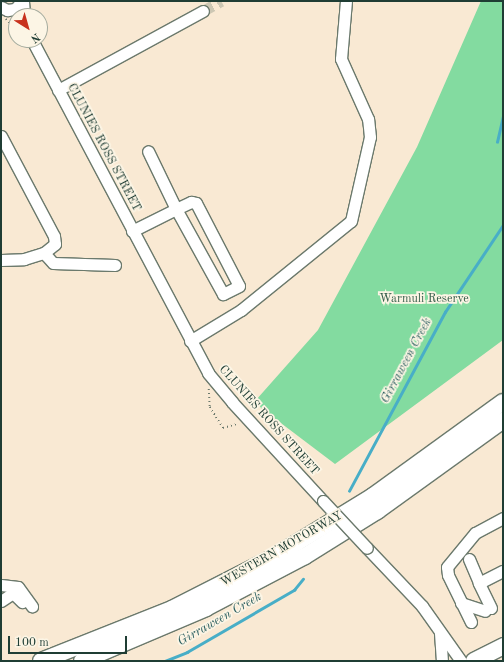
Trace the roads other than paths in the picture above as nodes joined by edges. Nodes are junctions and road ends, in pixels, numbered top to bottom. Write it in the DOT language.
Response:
graph roads {
  1 [pos="23,1"];
  2 [pos="346,1"];
  3 [pos="3,10"];
  4 [pos="202,11"];
  5 [pos="36,48"];
  6 [pos="58,90"];
  7 [pos="1,136"];
  8 [pos="148,151"];
  9 [pos="176,209"];
  10 [pos="132,231"];
  11 [pos="44,253"];
  12 [pos="1,260"];
  13 [pos="115,264"];
  14 [pos="190,341"];
  15 [pos="503,402"];
  16 [pos="503,420"];
  17 [pos="503,518"];
  18 [pos="469,559"];
  19 [pos="503,571"];
  20 [pos="479,583"];
  21 [pos="1,585"];
  22 [pos="1,601"];
  23 [pos="461,603"];
  24 [pos="471,622"];
  25 [pos="439,628"];
  26 [pos="503,646"];
  27 [pos="41,661"];
  28 [pos="82,661"];
  29 [pos="442,661"];
  30 [pos="461,661"];
  31 [pos="474,661"];
  1 -- 3 [label="street"];
  2 -- 14 [label="street"];
  4 -- 6 [label="street"];
  5 -- 6 [label="street, CLUNIES ROSS STREET"];
  6 -- 10 [label="street, CLUNIES ROSS STREET"];
  7 -- 11 [label="street"];
  8 -- 9 [label="street"];
  9 -- 9 [label="street"];
  9 -- 10 [label="street"];
  10 -- 14 [label="street, CLUNIES ROSS STREET"];
  11 -- 12 [label="street"];
  11 -- 13 [label="street"];
  14 -- 25 [label="street, CLUNIES ROSS STREET, bridge"];
  15 -- 27 [label="highway, WESTERN MOTORWAY"];
  16 -- 28 [label="highway, WESTERN MOTORWAY"];
  17 -- 23 [label="street"];
  18 -- 20 [label="street"];
  19 -- 20 [label="street"];
  20 -- 23 [label="street"];
  21 -- 22 [label="street"];
  23 -- 24 [label="street"];
  25 -- 29 [label="street"];
  25 -- 30 [label="street, CLUNIES ROSS STREET"];
  26 -- 31 [label="highway"];
}
